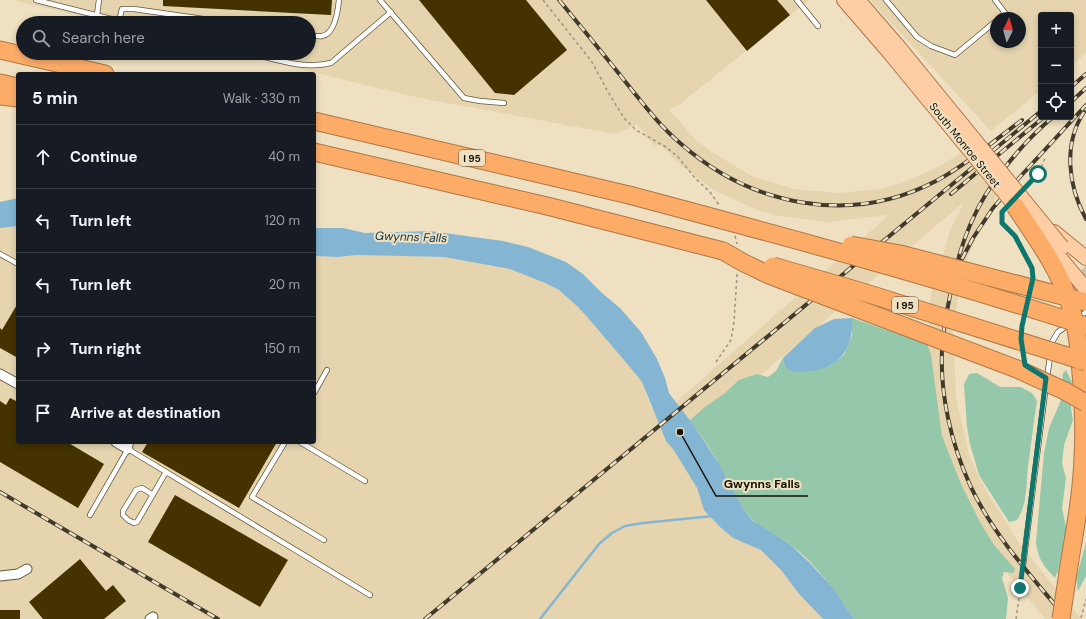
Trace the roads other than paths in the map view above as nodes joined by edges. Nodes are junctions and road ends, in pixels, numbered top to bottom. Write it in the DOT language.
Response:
graph roads {
  1 [pos="36,0"];
  2 [pos="99,0"];
  3 [pos="339,0"];
  4 [pos="380,0"];
  5 [pos="797,0"];
  6 [pos="844,0"];
  7 [pos="858,0"];
  8 [pos="886,0"];
  9 [pos="995,0"];
  10 [pos="56,2"];
  11 [pos="391,12"];
  12 [pos="1004,12"];
  13 [pos="97,16"];
  14 [pos="120,16"];
  15 [pos="182,16"];
  16 [pos="818,26"];
  17 [pos="990,26"];
  18 [pos="316,35"];
  19 [pos="893,49"];
  20 [pos="0,50"];
  21 [pos="16,54"];
  22 [pos="44,60"];
  23 [pos="280,60"];
  24 [pos="96,72"];
  25 [pos="0,83"];
  26 [pos="16,87"];
  27 [pos="0,96"];
  28 [pos="16,98"];
  29 [pos="504,103"];
  30 [pos="316,122"];
  31 [pos="316,152"];
  32 [pos="1011,206"];
  33 [pos="771,233"];
  34 [pos="730,249"];
  35 [pos="0,254"];
  36 [pos="16,263"];
  37 [pos="1084,264"];
  38 [pos="1086,289"];
  39 [pos="1086,302"];
  40 [pos="1086,312"];
  41 [pos="1086,326"];
  42 [pos="1083,362"];
  43 [pos="327,370"];
  44 [pos="0,374"];
  45 [pos="16,383"];
  46 [pos="316,389"];
  47 [pos="1086,403"];
  48 [pos="284,444"];
  49 [pos="303,444"];
  50 [pos="130,446"];
  51 [pos="166,472"];
  52 [pos="365,481"];
  53 [pos="153,495"];
  54 [pos="90,515"];
  55 [pos="1086,526"];
  56 [pos="324,540"];
  57 [pos="1023,566"];
  58 [pos="27,569"];
  59 [pos="1068,572"];
  60 [pos="0,576"];
  61 [pos="370,595"];
  62 [pos="1061,619"];
  1 -- 10 [label="lane"];
  2 -- 13 [label="lane"];
  3 -- 18 [label="lane"];
  4 -- 11 [label="lane"];
  5 -- 16 [label="lane"];
  6 -- 19 [label="main road, South Monroe Street"];
  7 -- 19 [label="main road, South Monroe Street"];
  8 -- 17 [label="lane"];
  9 -- 12 [label="lane"];
  10 -- 13 [label="lane"];
  11 -- 23 [label="lane"];
  11 -- 29 [label="lane"];
  14 -- 15 [label="lane"];
  19 -- 32 [label="main road, South Monroe Street, bridge"];
  19 -- 37 [label="main road, South Monroe Street, bridge"];
  20 -- 21 [label="highway"];
  22 -- 24 [label="highway"];
  25 -- 26 [label="highway"];
  27 -- 28 [label="highway"];
  30 -- 33 [label="highway, I 95, bridge"];
  31 -- 34 [label="highway, I 95"];
  32 -- 38 [label="main road, South Monroe Street, bridge"];
  32 -- 42 [label="highway, bridge"];
  33 -- 39 [label="highway, bridge"];
  33 -- 41 [label="highway, I 95, bridge"];
  34 -- 42 [label="highway, I 95, bridge"];
  34 -- 47 [label="highway, bridge"];
  35 -- 36 [label="lane"];
  40 -- 57 [label="lane"];
  42 -- 59 [label="highway"];
  43 -- 46 [label="lane"];
  44 -- 45 [label="street"];
  48 -- 56 [label="lane"];
  49 -- 52 [label="lane"];
  50 -- 51 [label="lane"];
  50 -- 54 [label="lane"];
  51 -- 53 [label="lane"];
  51 -- 61 [label="lane"];
  53 -- 53 [label="lane"];
  55 -- 59 [label="highway"];
  58 -- 60 [label="street"];
  59 -- 62 [label="highway, bridge"];
}
